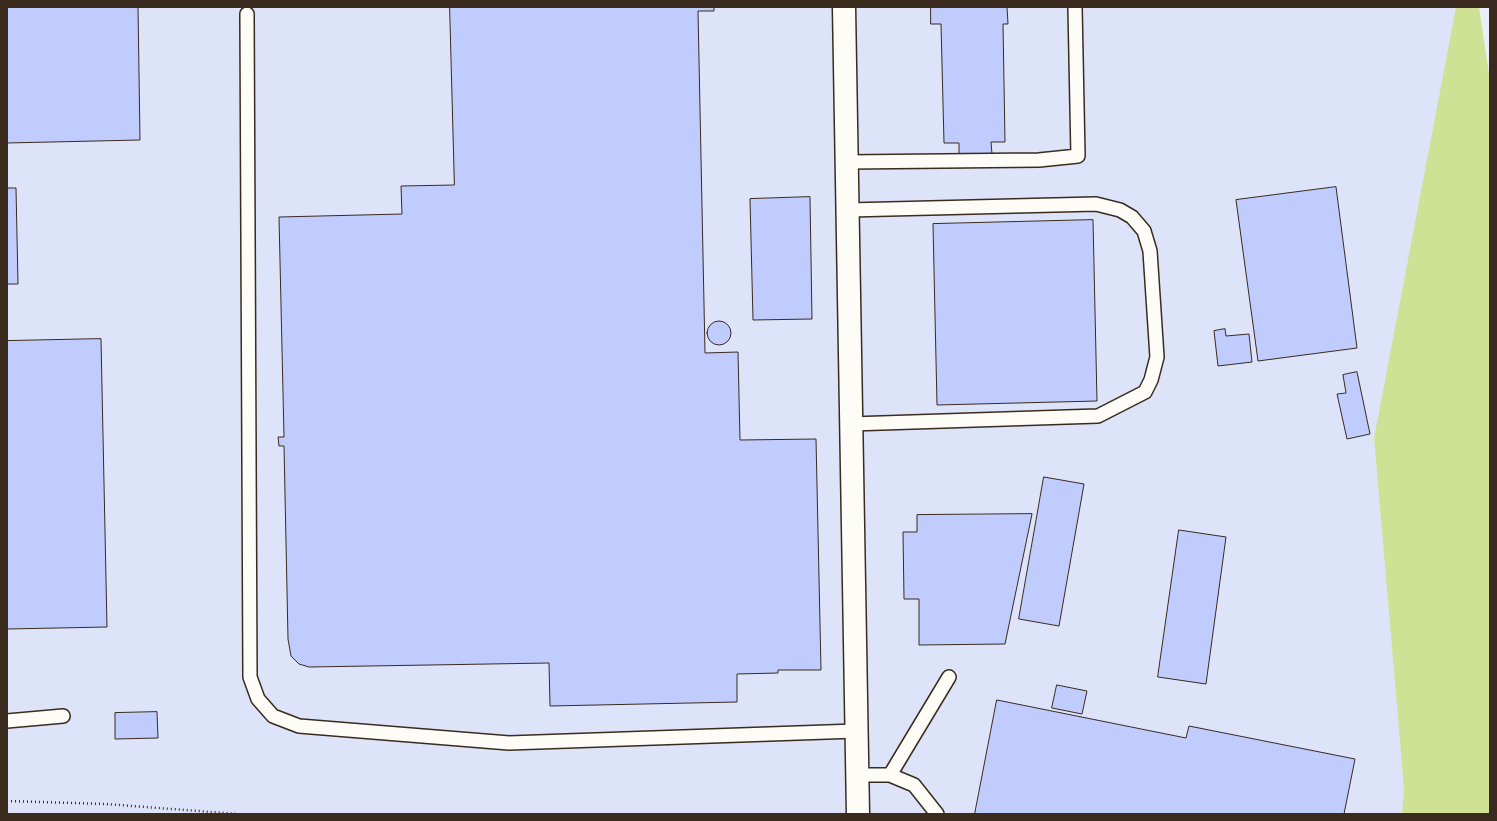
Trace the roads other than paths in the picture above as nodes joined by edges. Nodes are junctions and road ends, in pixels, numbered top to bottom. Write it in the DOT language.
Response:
graph roads {
  1 [pos="844,7"];
  2 [pos="1075,7"];
  3 [pos="247,14"];
  4 [pos="847,162"];
  5 [pos="848,210"];
  6 [pos="851,424"];
  7 [pos="949,677"];
  8 [pos="63,716"];
  9 [pos="7,722"];
  10 [pos="856,731"];
  11 [pos="857,775"];
  12 [pos="890,775"];
  13 [pos="858,814"];
  14 [pos="936,814"];
  1 -- 4 [label="street"];
  2 -- 4 [label="lane"];
  3 -- 10 [label="lane"];
  4 -- 5 [label="street"];
  5 -- 6 [label="street"];
  5 -- 6 [label="lane"];
  6 -- 10 [label="street"];
  7 -- 12 [label="lane"];
  8 -- 9 [label="lane"];
  10 -- 11 [label="street"];
  11 -- 12 [label="lane"];
  11 -- 13 [label="street"];
  12 -- 14 [label="lane"];
}
